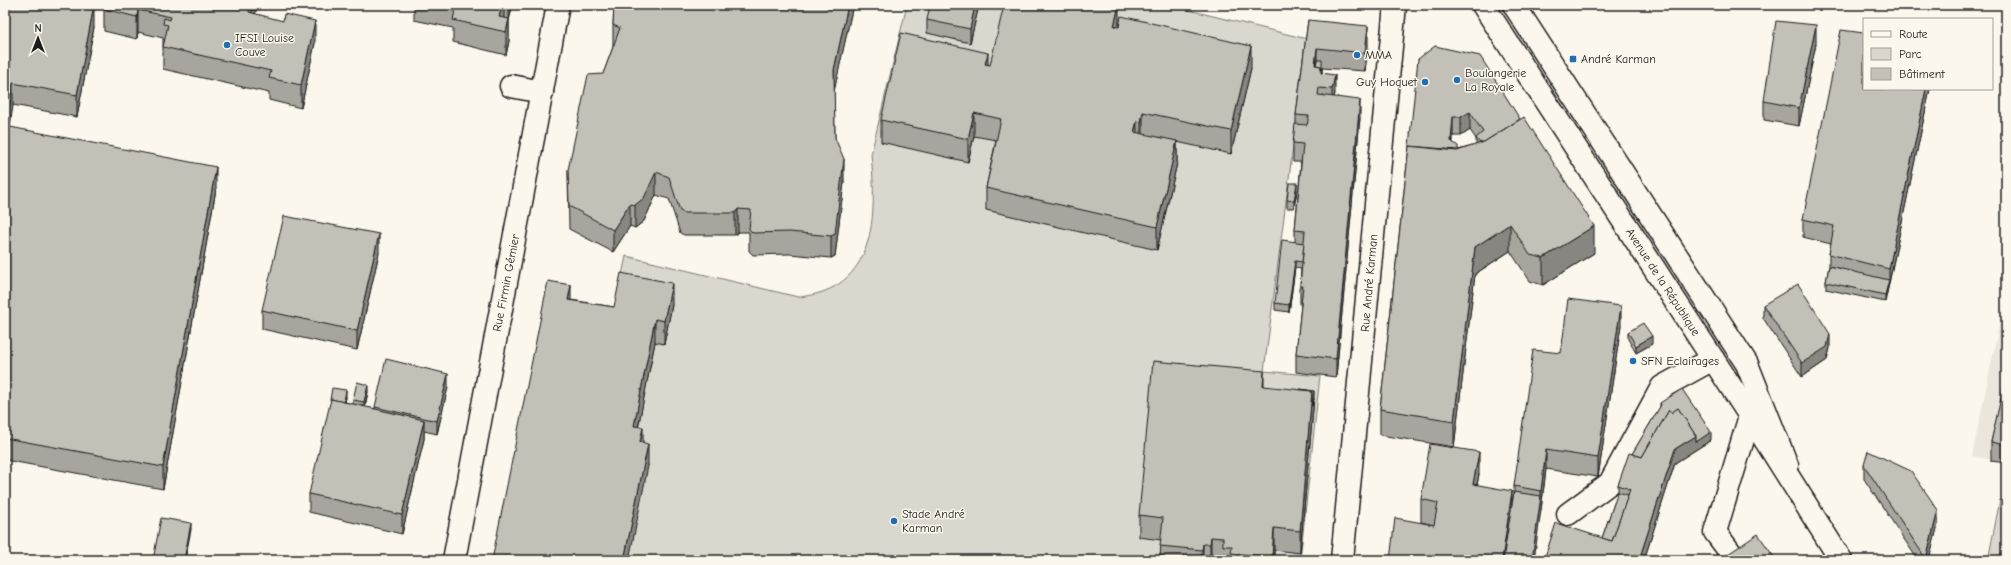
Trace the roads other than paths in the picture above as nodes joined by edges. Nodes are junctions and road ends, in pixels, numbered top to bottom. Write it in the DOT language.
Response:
graph roads {
  1 [pos="558,5"];
  2 [pos="1395,5"];
  3 [pos="1483,5"];
  4 [pos="1514,5"];
  5 [pos="511,86"];
  6 [pos="542,92"];
  7 [pos="1713,359"];
  8 [pos="1750,416"];
  9 [pos="1797,490"];
  10 [pos="1568,514"];
  11 [pos="454,560"];
  12 [pos="1342,560"];
  13 [pos="1736,560"];
  14 [pos="1841,560"];
  1 -- 6 [label="street, Rue Firmin Gémier"];
  2 -- 12 [label="street, Rue André Karman"];
  3 -- 7 [label="street, Avenue de la République"];
  4 -- 9 [label="street"];
  5 -- 6 [label="street"];
  6 -- 11 [label="street, Rue Firmin Gémier"];
  7 -- 8 [label="street, Avenue de la République"];
  7 -- 10 [label="street"];
  8 -- 9 [label="street, Avenue de la République"];
  8 -- 13 [label="street"];
  9 -- 14 [label="street, Avenue de la République"];
}
